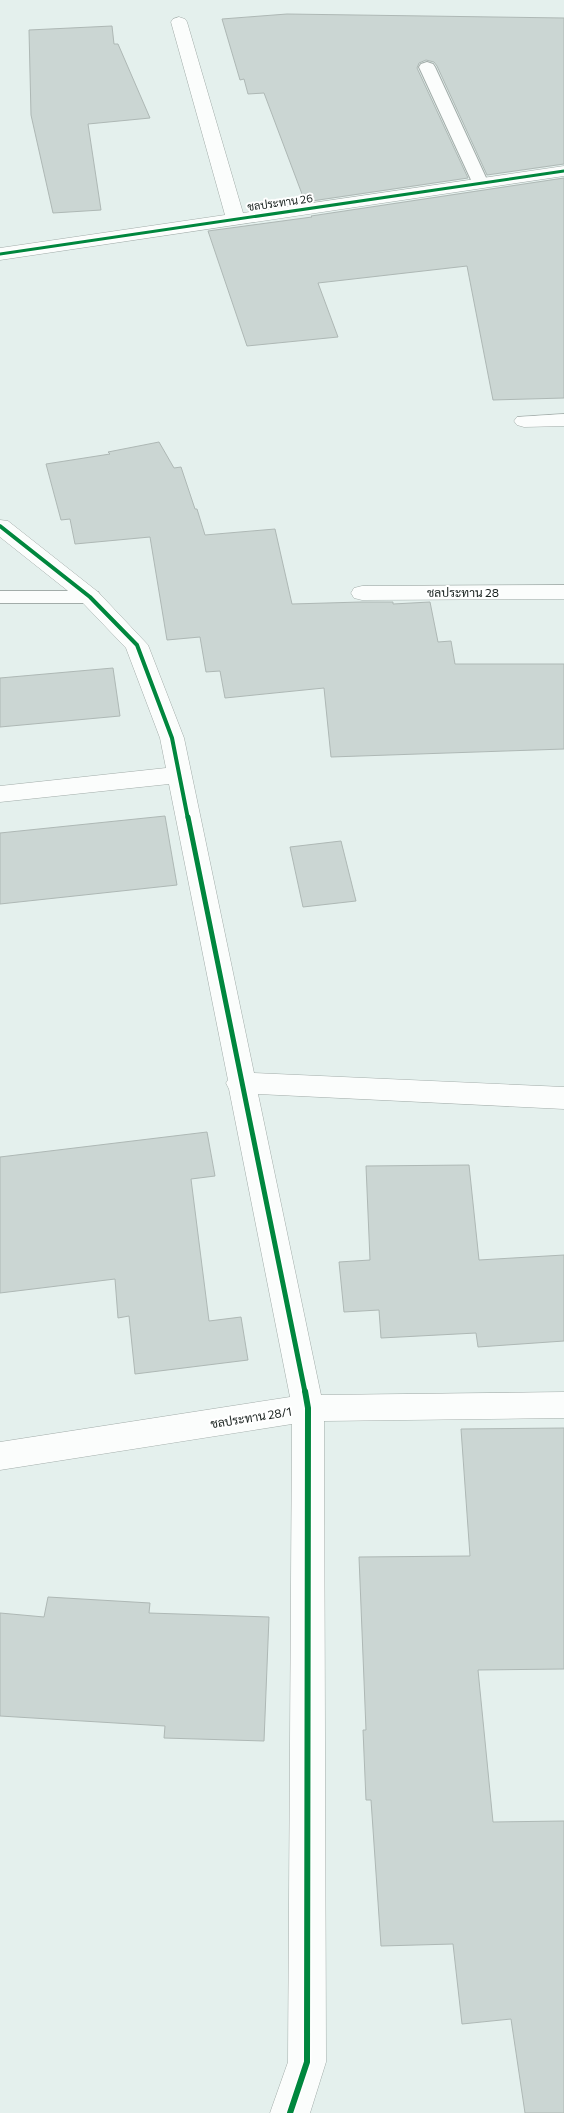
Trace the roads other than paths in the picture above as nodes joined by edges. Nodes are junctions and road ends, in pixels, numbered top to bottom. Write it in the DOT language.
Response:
graph roads {
  1 [pos="178,22"];
  2 [pos="427,67"];
  3 [pos="564,171"];
  4 [pos="480,182"];
  5 [pos="235,218"];
  6 [pos="0,254"];
  7 [pos="564,420"];
  8 [pos="524,421"];
  9 [pos="0,526"];
  10 [pos="564,592"];
  11 [pos="362,593"];
  12 [pos="0,597"];
  13 [pos="90,597"];
  14 [pos="179,775"];
  15 [pos="0,794"];
  16 [pos="240,1083"];
  17 [pos="564,1098"];
  18 [pos="564,1405"];
  19 [pos="308,1408"];
  20 [pos="0,1456"];
  21 [pos="290,2113"];
  1 -- 5 [label="street"];
  2 -- 4 [label="lane"];
  3 -- 4 [label="street, ชลประทาน 26"];
  4 -- 5 [label="street, ชลประทาน 26"];
  5 -- 6 [label="street, ชลประทาน 26"];
  7 -- 8 [label="street"];
  9 -- 13 [label="street"];
  10 -- 11 [label="street, ชลประทาน 28"];
  12 -- 13 [label="lane"];
  13 -- 14 [label="street"];
  14 -- 15 [label="street"];
  14 -- 16 [label="street"];
  16 -- 17 [label="street"];
  16 -- 19 [label="street"];
  18 -- 19 [label="street, ชลประทาน 28/1"];
  19 -- 20 [label="street, ชลประทาน 28/1"];
  19 -- 21 [label="street"];
}
